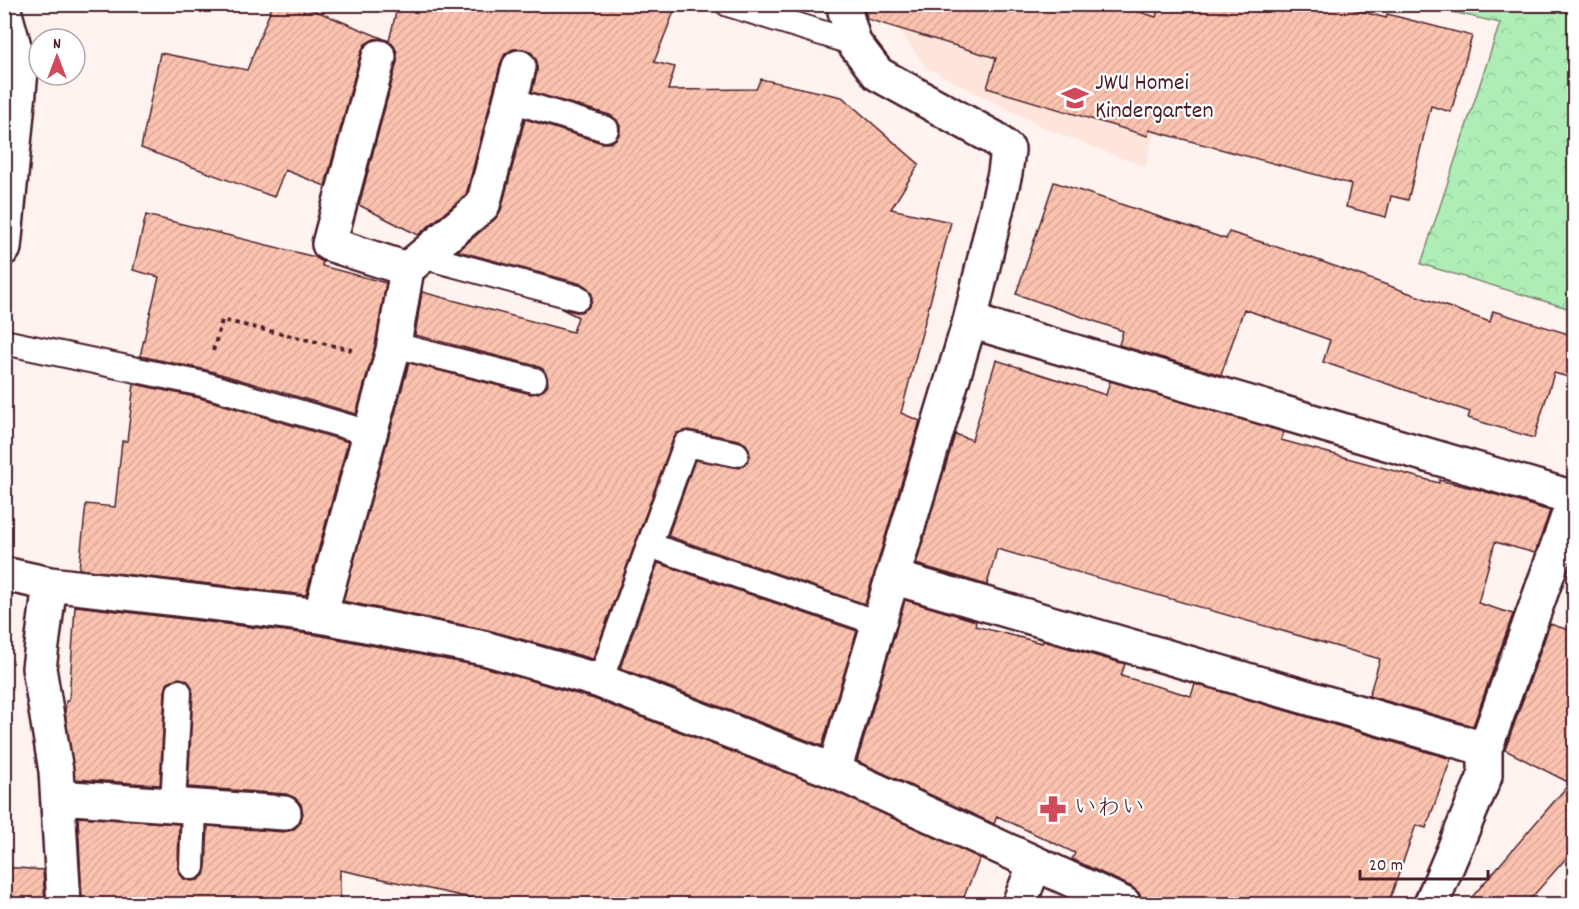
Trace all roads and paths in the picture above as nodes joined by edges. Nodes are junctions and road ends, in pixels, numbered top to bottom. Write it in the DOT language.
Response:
graph roads {
  1 [pos="728,4"];
  2 [pos="845,4"];
  3 [pos="4,10"];
  4 [pos="854,43"];
  5 [pos="379,57"];
  6 [pos="519,68"];
  7 [pos="13,71"];
  8 [pos="511,100"];
  9 [pos="606,129"];
  10 [pos="4,248"];
  11 [pos="415,263"];
  12 [pos="578,298"];
  13 [pos="970,321"];
  14 [pos="4,342"];
  15 [pos="393,352"];
  16 [pos="534,380"];
  17 [pos="203,384"];
  18 [pos="369,433"];
  19 [pos="736,454"];
  20 [pos="1575,499"];
  21 [pos="649,544"];
  22 [pos="4,574"];
  23 [pos="891,577"];
  24 [pos="50,584"];
  25 [pos="320,616"];
  26 [pos="878,623"];
  27 [pos="600,681"];
  28 [pos="179,692"];
  29 [pos="1485,749"];
  30 [pos="834,771"];
  31 [pos="58,797"];
  32 [pos="184,806"];
  33 [pos="284,813"];
  34 [pos="1035,864"];
  35 [pos="192,867"];
  36 [pos="63,904"];
  37 [pos="1019,904"];
  38 [pos="1125,904"];
  39 [pos="1431,904"];
  1 -- 4 [label="lane"];
  2 -- 4 [label="street"];
  3 -- 7 [label="street"];
  4 -- 13 [label="street"];
  5 -- 11 [label="street"];
  6 -- 8 [label="street"];
  7 -- 10 [label="street"];
  8 -- 9 [label="lane"];
  8 -- 11 [label="street"];
  11 -- 12 [label="lane"];
  11 -- 15 [label="street"];
  13 -- 20 [label="street"];
  13 -- 23 [label="street"];
  14 -- 17 [label="lane"];
  15 -- 16 [label="lane"];
  15 -- 17 [label="path"];
  15 -- 18 [label="street"];
  17 -- 18 [label="lane"];
  18 -- 25 [label="street"];
  19 -- 21 [label="lane"];
  20 -- 29 [label="street"];
  21 -- 26 [label="lane"];
  21 -- 27 [label="lane"];
  22 -- 24 [label="street"];
  23 -- 26 [label="street"];
  23 -- 29 [label="street"];
  24 -- 25 [label="street"];
  24 -- 31 [label="street"];
  25 -- 27 [label="street"];
  26 -- 30 [label="street"];
  27 -- 30 [label="street"];
  28 -- 32 [label="lane"];
  29 -- 39 [label="street"];
  30 -- 34 [label="street"];
  31 -- 32 [label="street"];
  31 -- 36 [label="street"];
  32 -- 33 [label="street"];
  32 -- 35 [label="lane"];
  34 -- 37 [label="street"];
  34 -- 38 [label="street"];
}
